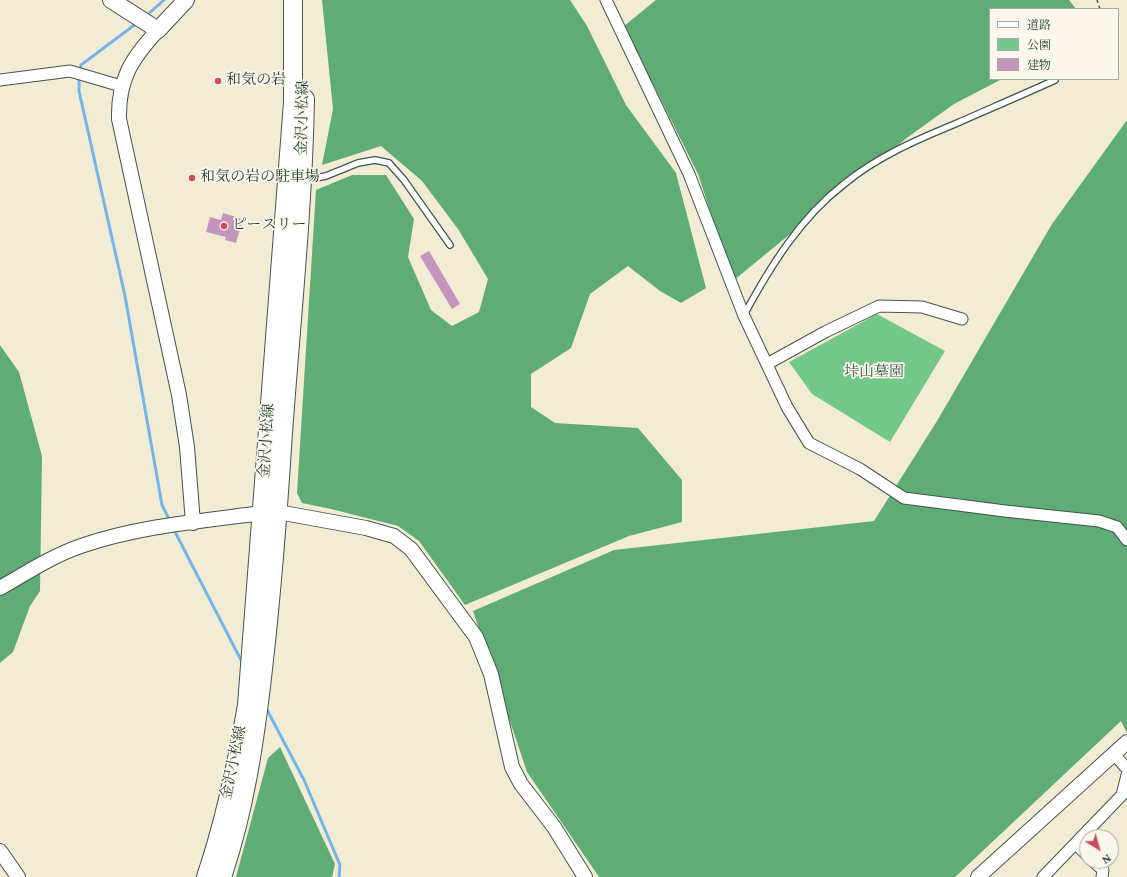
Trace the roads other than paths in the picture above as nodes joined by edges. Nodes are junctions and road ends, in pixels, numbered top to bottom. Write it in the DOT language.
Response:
graph roads {
  1 [pos="111,0"];
  2 [pos="186,0"];
  3 [pos="293,0"];
  4 [pos="305,0"];
  5 [pos="606,0"];
  6 [pos="154,27"];
  7 [pos="0,80"];
  8 [pos="1055,80"];
  9 [pos="121,86"];
  10 [pos="302,180"];
  11 [pos="450,244"];
  12 [pos="744,316"];
  13 [pos="962,319"];
  14 [pos="768,364"];
  15 [pos="270,513"];
  16 [pos="191,523"];
  17 [pos="1127,540"];
  18 [pos="0,588"];
  19 [pos="253,706"];
  20 [pos="1127,742"];
  21 [pos="1114,754"];
  22 [pos="1127,768"];
  23 [pos="1127,775"];
  24 [pos="1076,844"];
  25 [pos="1079,847"];
  26 [pos="0,851"];
  27 [pos="18,877"];
  28 [pos="206,877"];
  29 [pos="222,877"];
  30 [pos="585,877"];
  31 [pos="978,877"];
  32 [pos="1043,877"];
  1 -- 6 [label="main road"];
  2 -- 6 [label="main road"];
  3 -- 15 [label="main road, 金沢小松線"];
  4 -- 10 [label="main road, 金沢小松線"];
  5 -- 12 [label="street"];
  6 -- 9 [label="street"];
  7 -- 9 [label="street"];
  8 -- 12 [label="lane"];
  9 -- 16 [label="street"];
  10 -- 11 [label="lane"];
  10 -- 15 [label="main road, 金沢小松線"];
  12 -- 14 [label="street"];
  13 -- 14 [label="street"];
  14 -- 17 [label="street"];
  15 -- 16 [label="street"];
  15 -- 19 [label="main road, 金沢小松線"];
  15 -- 30 [label="street"];
  16 -- 18 [label="street"];
  19 -- 28 [label="main road, 金沢小松線"];
  19 -- 29 [label="main road, 金沢小松線"];
  20 -- 21 [label="street"];
  21 -- 22 [label="street"];
  21 -- 31 [label="street"];
  23 -- 24 [label="street"];
  24 -- 25 [label="street"];
  24 -- 32 [label="street"];
  26 -- 27 [label="street"];
}
